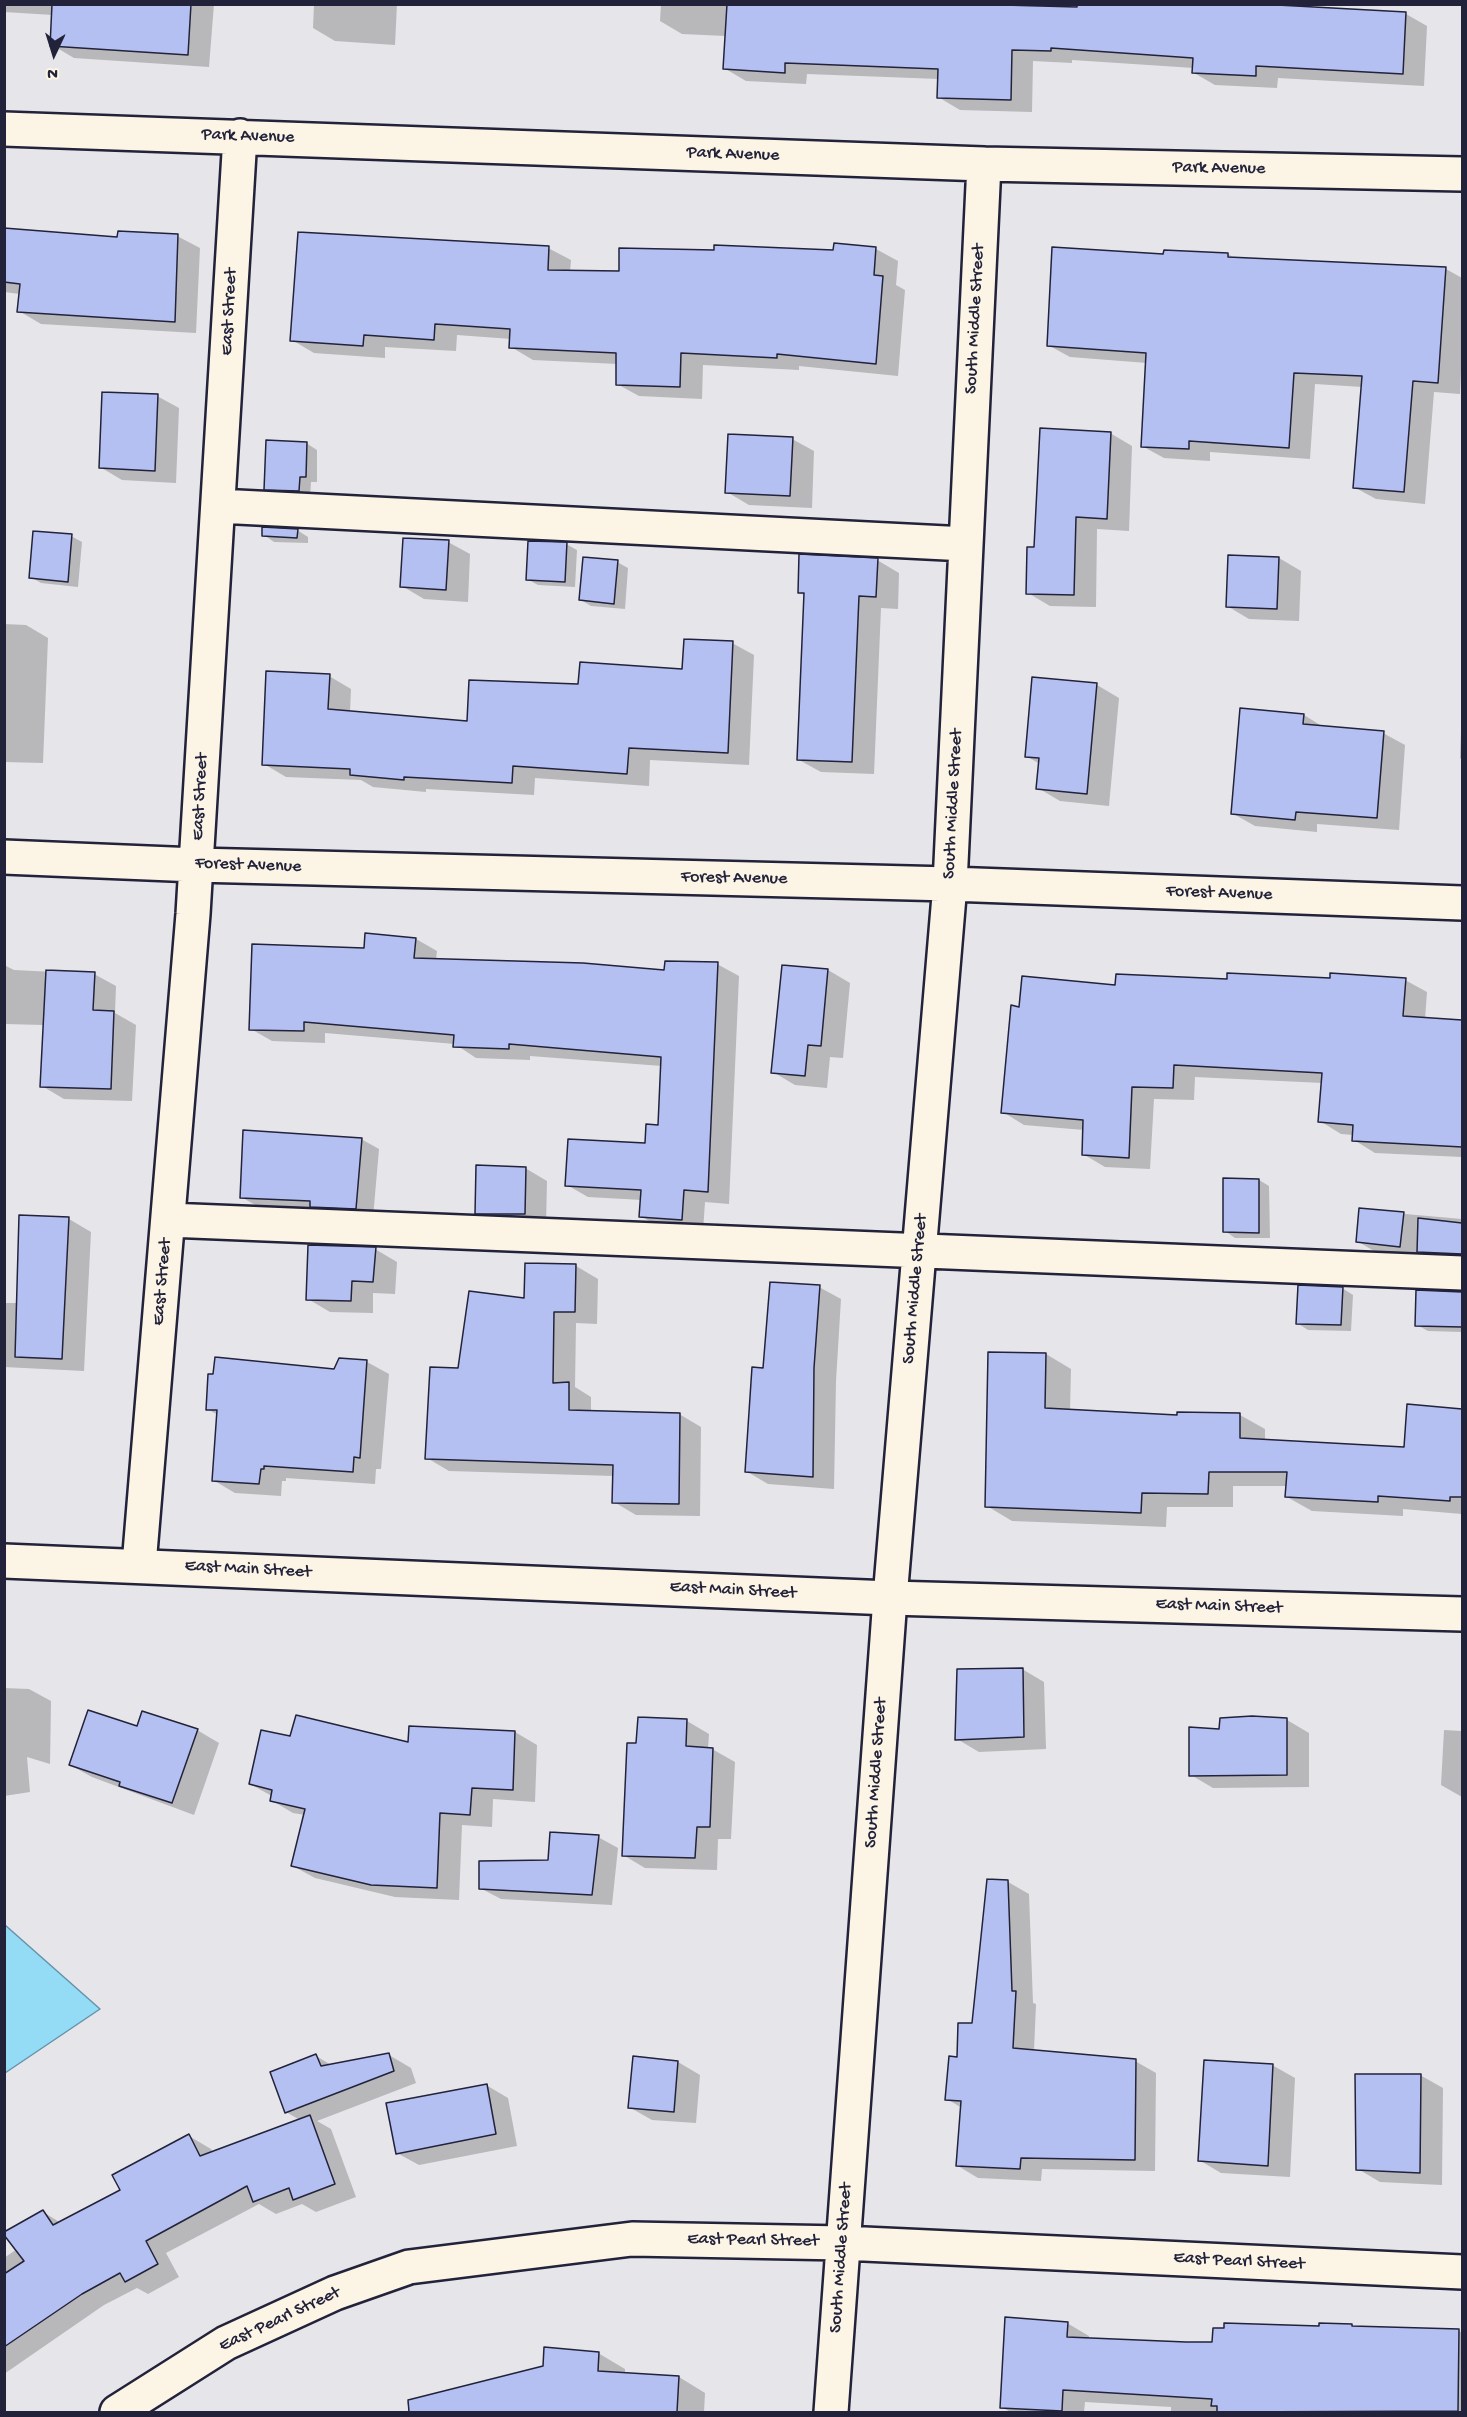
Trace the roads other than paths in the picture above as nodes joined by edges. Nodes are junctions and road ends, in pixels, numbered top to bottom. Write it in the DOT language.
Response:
graph roads {
  1 [pos="4,129"];
  2 [pos="240,136"];
  3 [pos="984,164"];
  4 [pos="1462,174"];
  5 [pos="218,506"];
  6 [pos="966,543"];
  7 [pos="4,857"];
  8 [pos="196,865"];
  9 [pos="950,884"];
  10 [pos="1462,903"];
  11 [pos="168,1220"];
  12 [pos="920,1250"];
  13 [pos="1462,1273"];
  14 [pos="4,1561"];
  15 [pos="139,1565"];
  16 [pos="890,1598"];
  17 [pos="1462,1614"];
  18 [pos="843,2243"];
  19 [pos="1462,2272"];
  20 [pos="117,2412"];
  21 [pos="831,2412"];
  1 -- 2 [label="street, Park Avenue"];
  2 -- 3 [label="street, Park Avenue"];
  2 -- 5 [label="street, East Street"];
  3 -- 4 [label="street, Park Avenue"];
  3 -- 6 [label="street, South Middle Street"];
  5 -- 6 [label="street"];
  5 -- 8 [label="street, East Street"];
  6 -- 9 [label="street, South Middle Street"];
  7 -- 8 [label="street, Forest Avenue"];
  8 -- 9 [label="street, Forest Avenue"];
  8 -- 11 [label="street, East Street"];
  9 -- 10 [label="street, Forest Avenue"];
  9 -- 12 [label="street, South Middle Street"];
  11 -- 12 [label="street"];
  11 -- 15 [label="street, East Street"];
  12 -- 13 [label="street"];
  12 -- 16 [label="street, South Middle Street"];
  14 -- 15 [label="street, East Main Street"];
  15 -- 16 [label="street, East Main Street"];
  16 -- 17 [label="street, East Main Street"];
  16 -- 18 [label="street, South Middle Street"];
  18 -- 19 [label="street, East Pearl Street"];
  18 -- 20 [label="street, East Pearl Street"];
  18 -- 21 [label="street, South Middle Street"];
}
